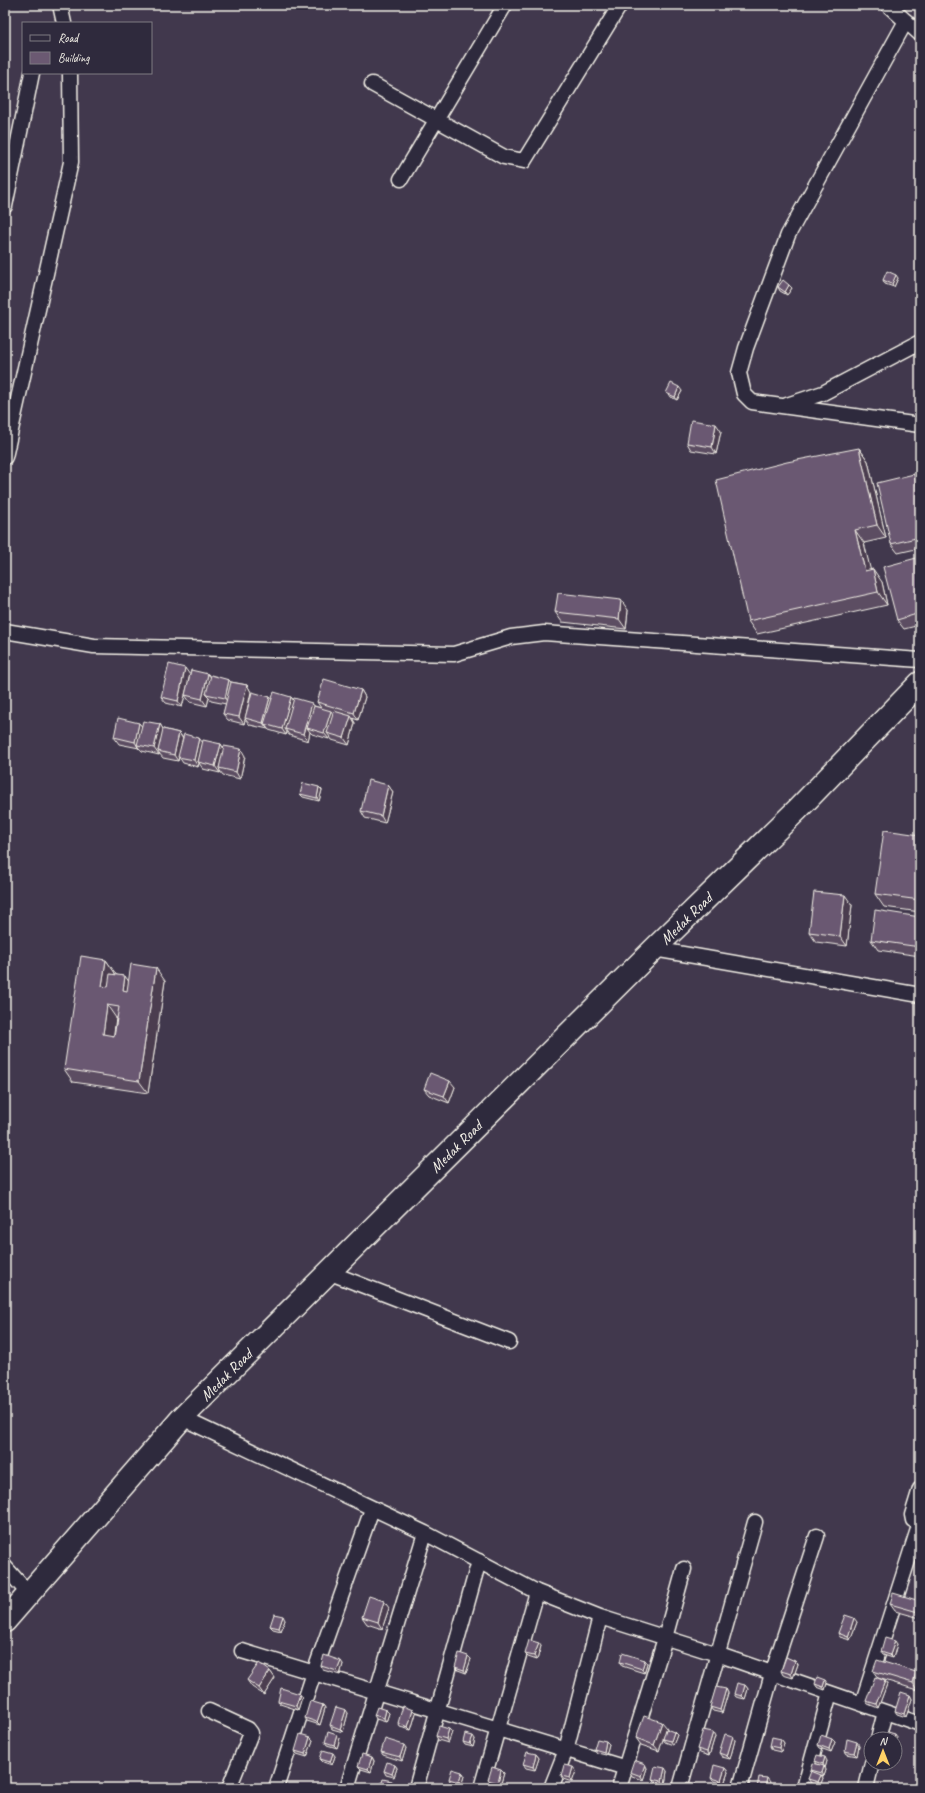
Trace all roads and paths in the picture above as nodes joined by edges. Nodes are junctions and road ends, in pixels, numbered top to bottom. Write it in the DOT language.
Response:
graph roads {
  1 [pos="60,5"];
  2 [pos="505,5"];
  3 [pos="620,5"];
  4 [pos="888,5"];
  5 [pos="906,21"];
  6 [pos="64,22"];
  7 [pos="920,34"];
  8 [pos="32,74"];
  9 [pos="70,74"];
  10 [pos="372,84"];
  11 [pos="437,119"];
  12 [pos="401,179"];
  13 [pos="5,206"];
  14 [pos="920,342"];
  15 [pos="783,406"];
  16 [pos="920,425"];
  17 [pos="5,457"];
  18 [pos="5,631"];
  19 [pos="920,660"];
  20 [pos="920,683"];
  21 [pos="654,949"];
  22 [pos="920,995"];
  23 [pos="328,1272"];
  24 [pos="509,1342"];
  25 [pos="182,1418"];
  26 [pos="920,1489"];
  27 [pos="372,1510"];
  28 [pos="755,1522"];
  29 [pos="920,1523"];
  30 [pos="425,1534"];
  31 [pos="817,1536"];
  32 [pos="478,1561"];
  33 [pos="5,1568"];
  34 [pos="684,1569"];
  35 [pos="537,1592"];
  36 [pos="28,1593"];
  37 [pos="600,1617"];
  38 [pos="5,1621"];
  39 [pos="666,1638"];
  40 [pos="242,1651"];
  41 [pos="717,1654"];
  42 [pos="314,1673"];
  43 [pos="772,1674"];
  44 [pos="376,1692"];
  45 [pos="830,1693"];
  46 [pos="862,1704"];
  47 [pos="437,1710"];
  48 [pos="209,1711"];
  49 [pos="885,1712"];
  50 [pos="920,1724"];
  51 [pos="498,1729"];
  52 [pos="880,1731"];
  53 [pos="566,1750"];
  54 [pos="626,1768"];
  55 [pos="870,1771"];
  56 [pos="233,1787"];
  57 [pos="276,1788"];
  58 [pos="347,1788"];
  59 [pos="416,1788"];
  60 [pos="481,1788"];
  61 [pos="551,1788"];
  62 [pos="619,1788"];
  63 [pos="680,1788"];
  64 [pos="740,1788"];
  65 [pos="804,1788"];
  66 [pos="866,1788"];
  1 -- 6 [label="street"];
  2 -- 11 [label="street"];
  3 -- 11 [label="street"];
  4 -- 5 [label="street"];
  5 -- 7 [label="street"];
  5 -- 15 [label="street"];
  8 -- 13 [label="street"];
  9 -- 17 [label="street"];
  10 -- 11 [label="street"];
  11 -- 12 [label="street"];
  14 -- 15 [label="street"];
  15 -- 16 [label="street"];
  18 -- 19 [label="street"];
  20 -- 21 [label="main road, Medak Road"];
  21 -- 22 [label="street"];
  21 -- 23 [label="main road, Medak Road"];
  23 -- 24 [label="street"];
  23 -- 25 [label="main road, Medak Road"];
  25 -- 27 [label="street"];
  25 -- 36 [label="main road, Medak Road"];
  26 -- 29 [label="street"];
  27 -- 30 [label="street"];
  27 -- 42 [label="street"];
  28 -- 41 [label="street"];
  29 -- 46 [label="street"];
  30 -- 32 [label="street"];
  30 -- 44 [label="street"];
  31 -- 43 [label="street"];
  32 -- 35 [label="street"];
  32 -- 47 [label="street"];
  33 -- 36 [label="street"];
  34 -- 39 [label="street"];
  35 -- 37 [label="street"];
  35 -- 51 [label="street"];
  36 -- 38 [label="main road, Medak Road"];
  37 -- 39 [label="street"];
  37 -- 53 [label="street"];
  39 -- 41 [label="street"];
  39 -- 54 [label="street"];
  40 -- 42 [label="street"];
  41 -- 43 [label="street"];
  41 -- 63 [label="street"];
  42 -- 44 [label="street"];
  42 -- 57 [label="street"];
  43 -- 45 [label="street"];
  43 -- 64 [label="street"];
  44 -- 47 [label="street"];
  44 -- 58 [label="street"];
  45 -- 46 [label="street"];
  45 -- 65 [label="street"];
  46 -- 49 [label="street"];
  47 -- 51 [label="street"];
  47 -- 59 [label="street"];
  48 -- 56 [label="street"];
  49 -- 50 [label="street"];
  49 -- 52 [label="street"];
  51 -- 53 [label="street"];
  51 -- 60 [label="street"];
  53 -- 54 [label="street"];
  53 -- 61 [label="street"];
  54 -- 62 [label="street"];
  55 -- 66 [label="street"];
}
